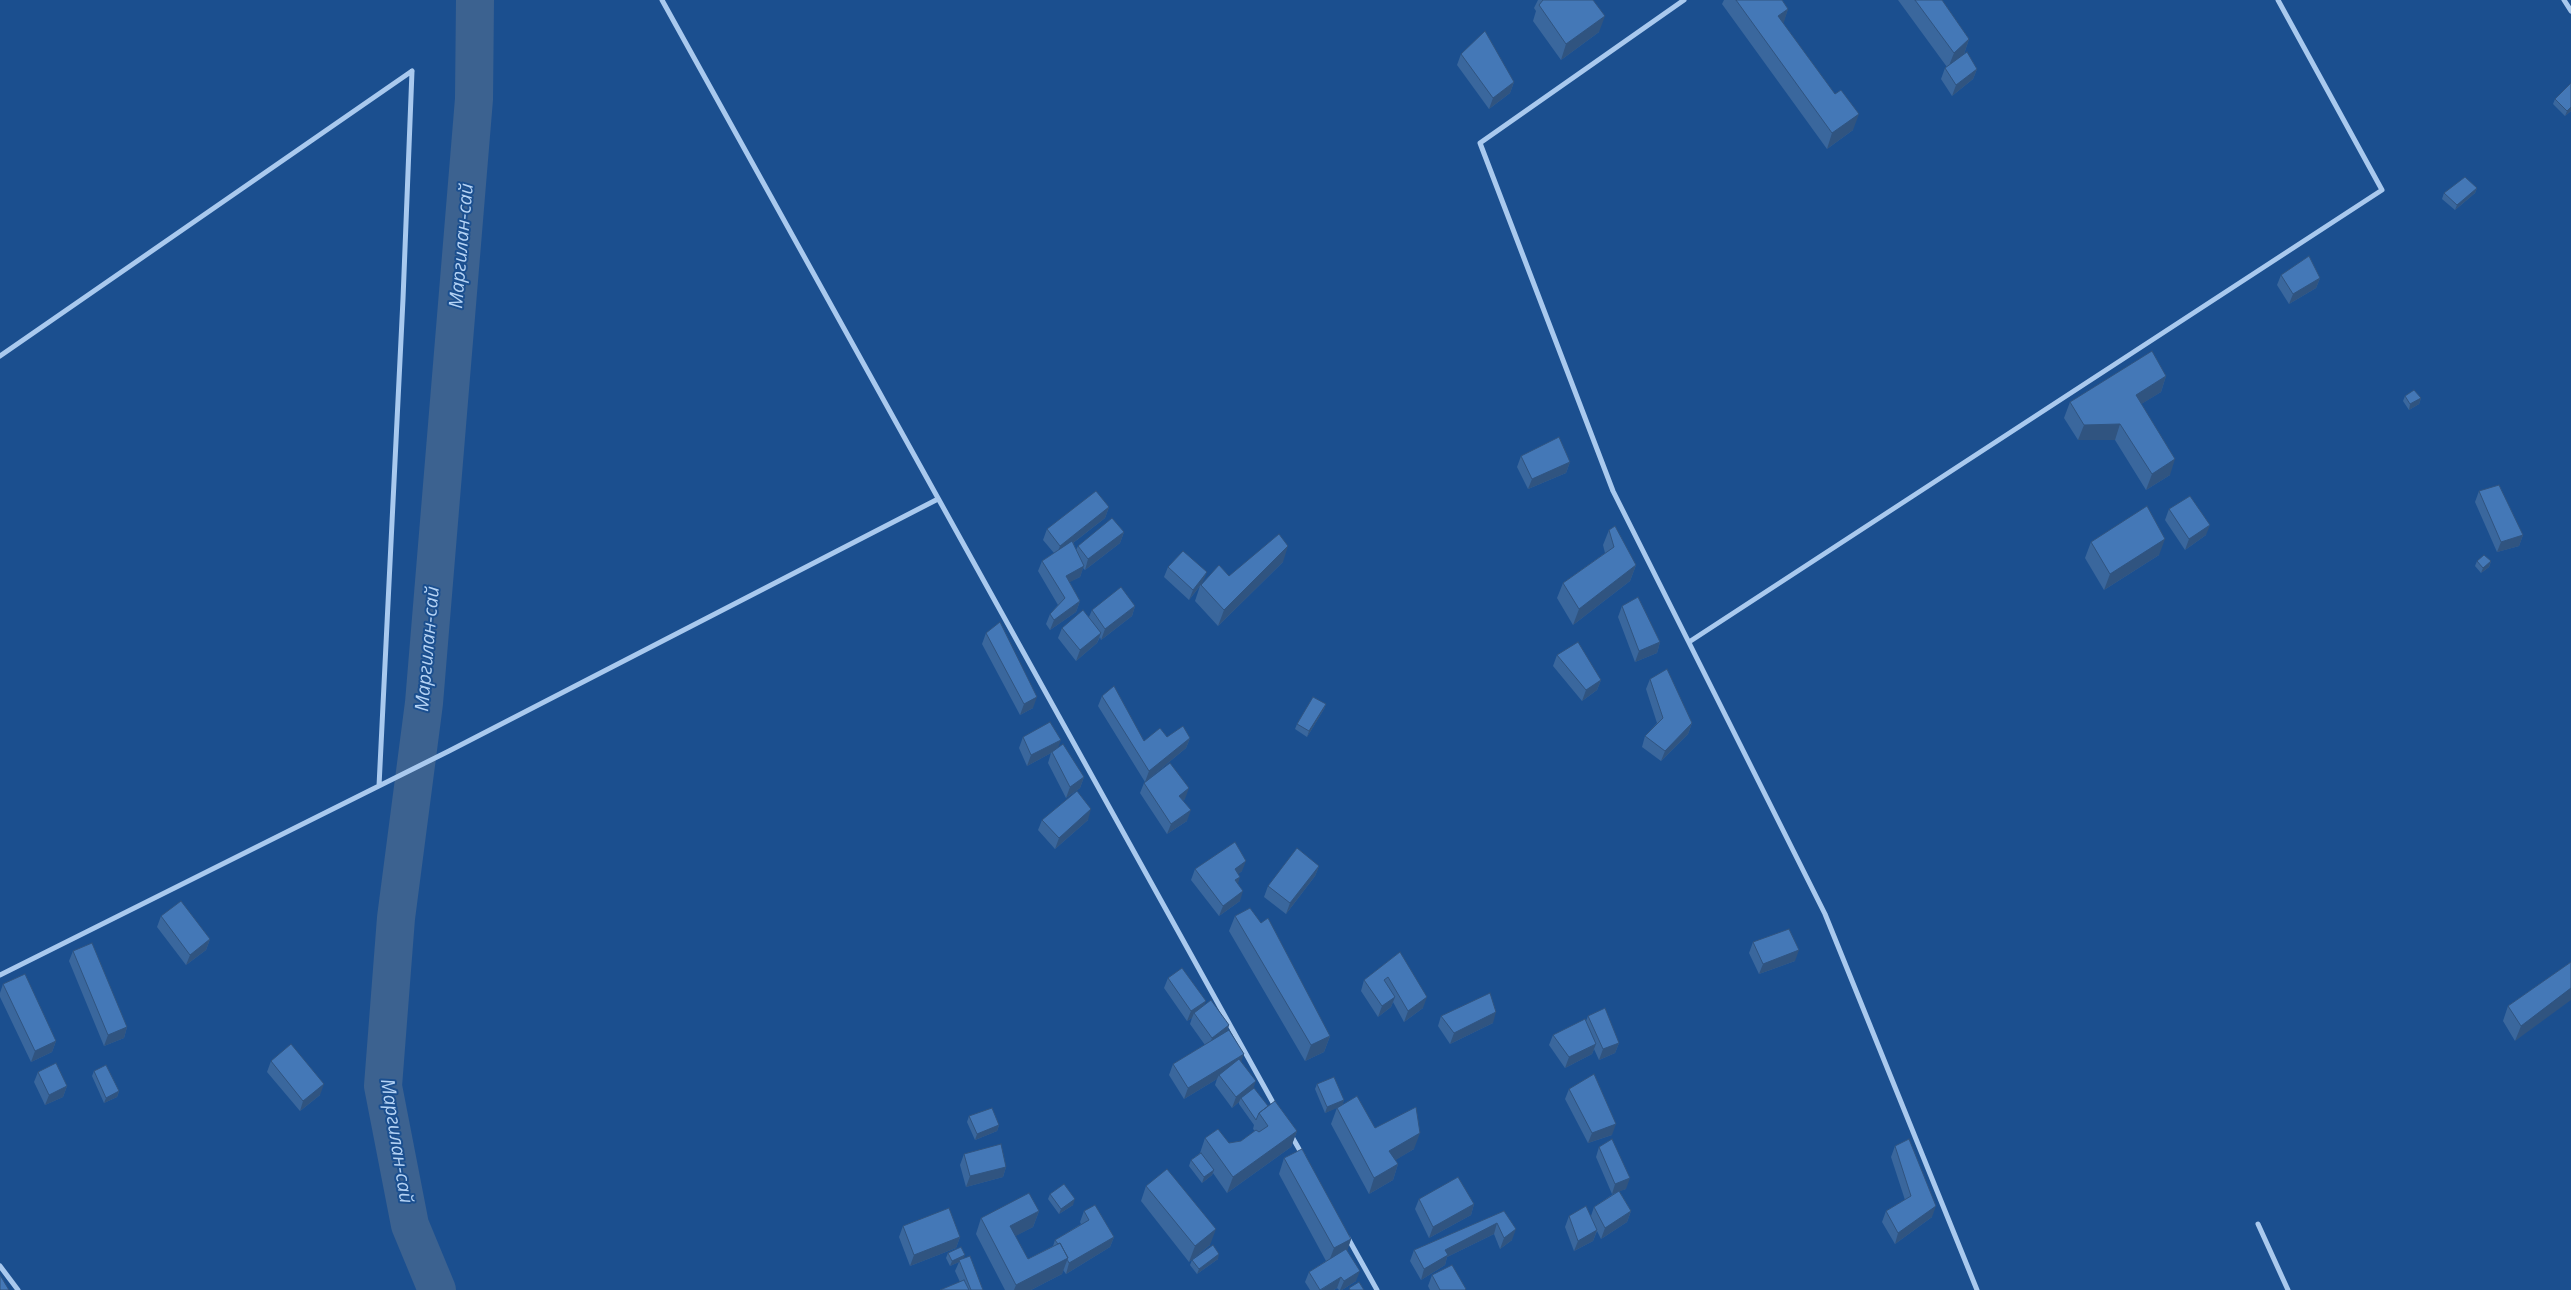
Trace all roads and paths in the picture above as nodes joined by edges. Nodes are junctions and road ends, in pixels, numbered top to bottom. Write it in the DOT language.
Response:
graph roads {
  1 [pos="662,0"];
  2 [pos="1684,0"];
  3 [pos="2278,0"];
  4 [pos="2564,0"];
  5 [pos="2571,11"];
  6 [pos="0,356"];
  7 [pos="938,499"];
  8 [pos="1689,642"];
  9 [pos="379,786"];
  10 [pos="0,975"];
  11 [pos="1280,1116"];
  12 [pos="1285,1125"];
  13 [pos="1304,1160"];
  14 [pos="2258,1224"];
  15 [pos="1343,1229"];
  16 [pos="0,1266"];
  17 [pos="18,1290"];
  18 [pos="1377,1290"];
  19 [pos="1976,1290"];
  20 [pos="2288,1290"];
  1 -- 7 [label="street"];
  2 -- 8 [label="street"];
  3 -- 8 [label="street"];
  4 -- 5 [label="street"];
  6 -- 9 [label="street"];
  7 -- 9 [label="street"];
  7 -- 11 [label="street"];
  8 -- 19 [label="street"];
  9 -- 10 [label="street"];
  12 -- 13 [label="street"];
  14 -- 20 [label="street"];
  15 -- 18 [label="street"];
  16 -- 17 [label="street"];
}
